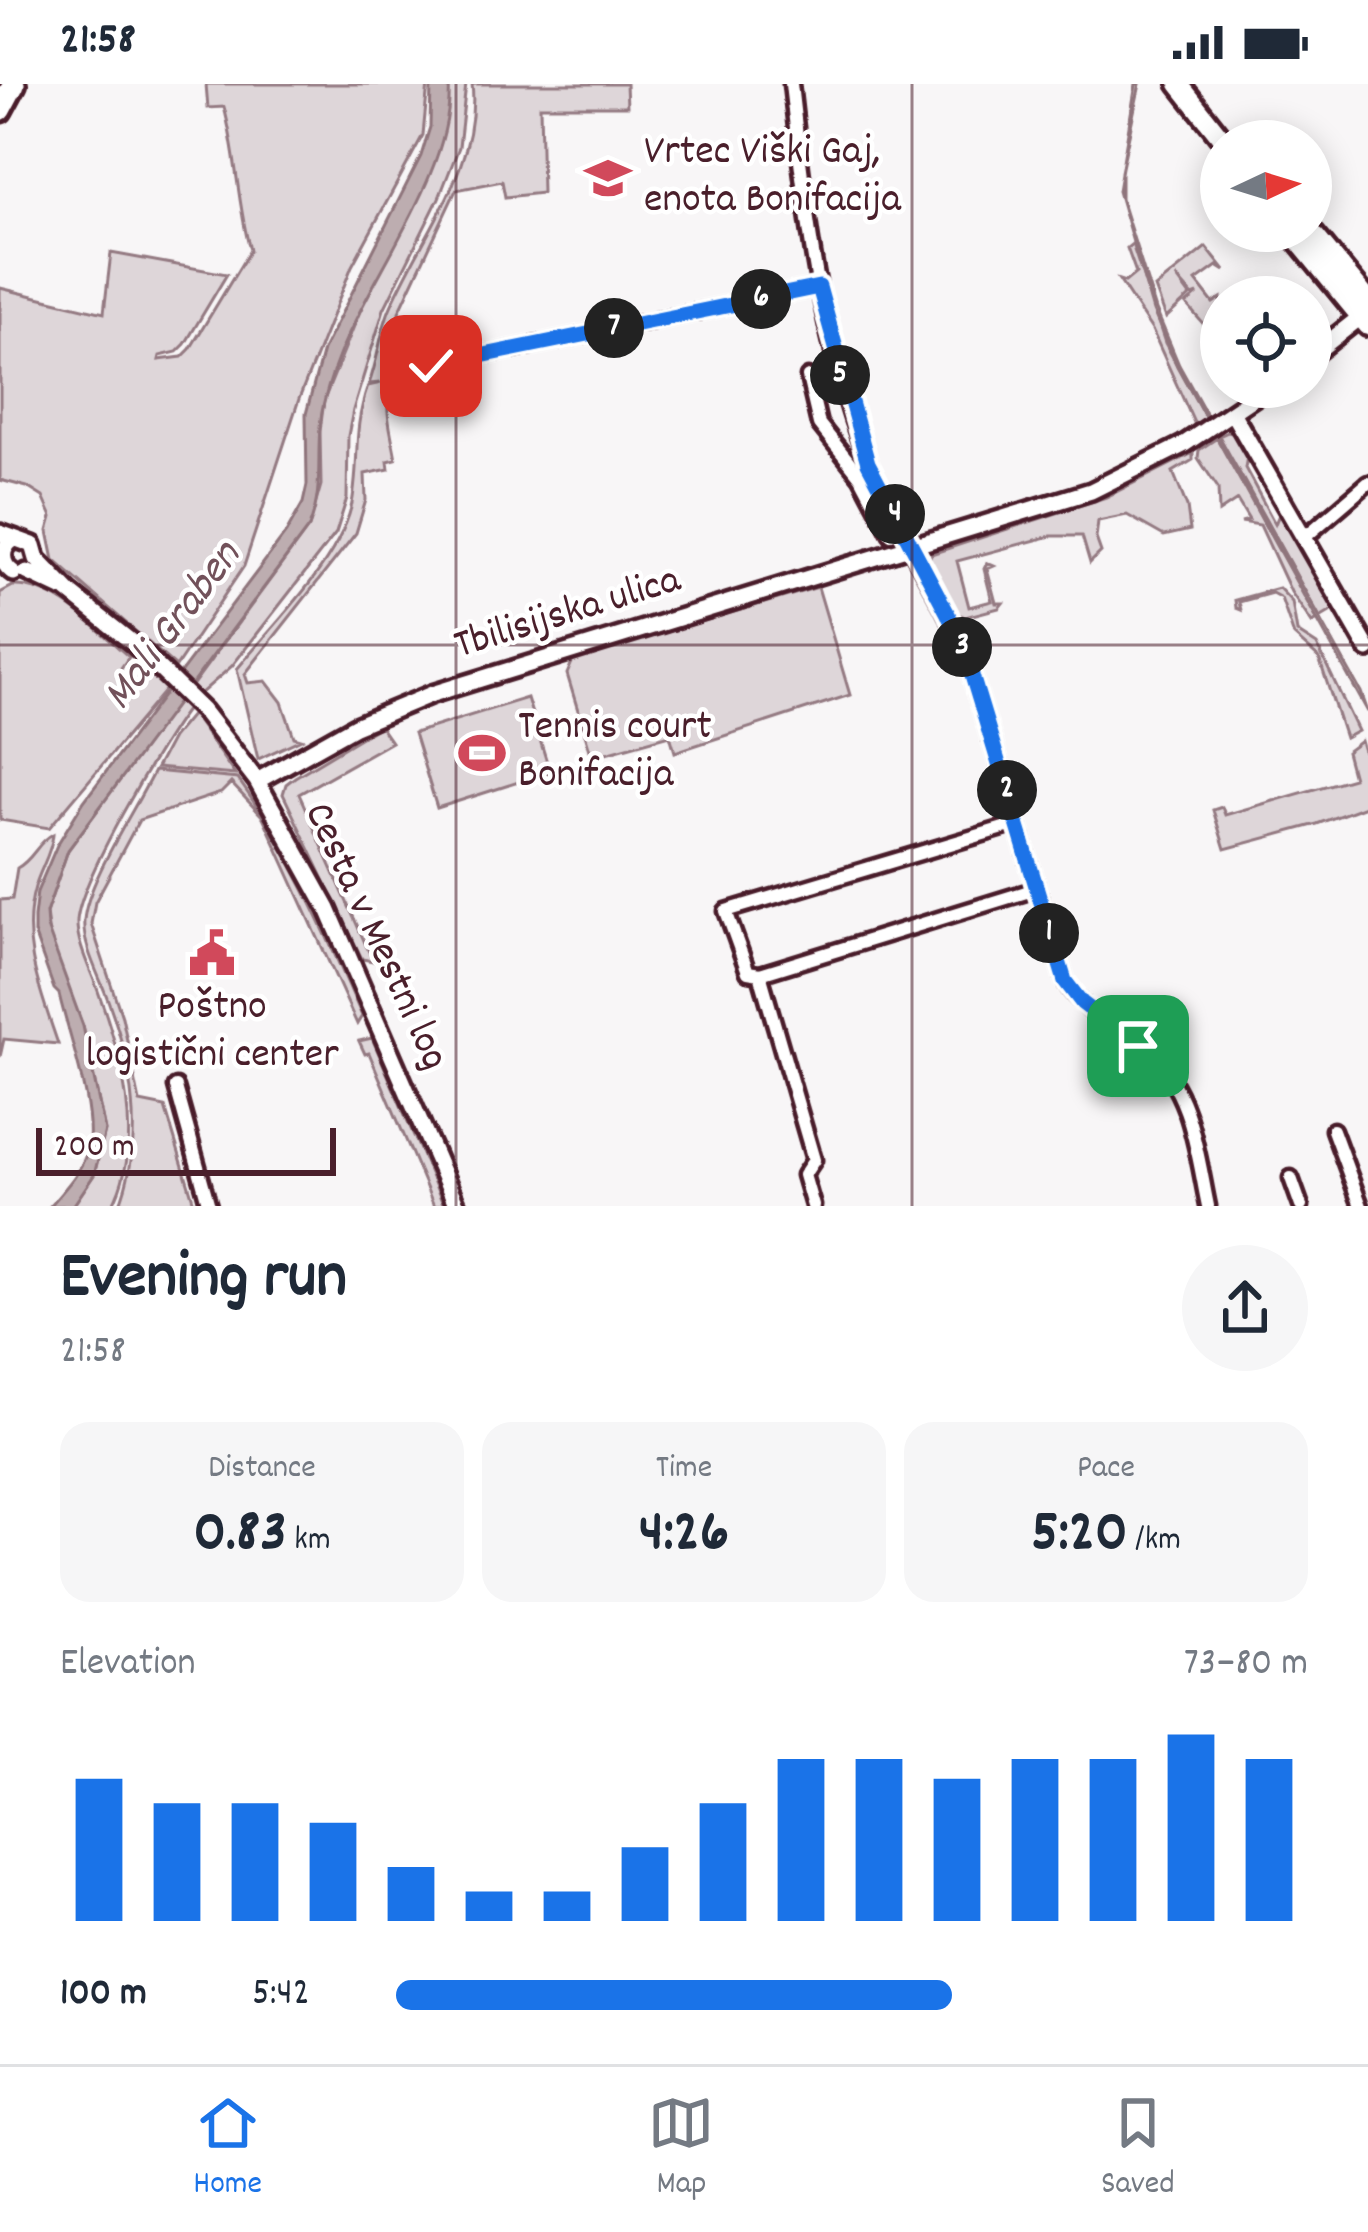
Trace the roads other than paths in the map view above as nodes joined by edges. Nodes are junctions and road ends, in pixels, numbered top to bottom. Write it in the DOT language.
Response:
graph roads {
  1 [pos="14,84"];
  2 [pos="791,84"];
  3 [pos="1179,84"];
  4 [pos="0,110"];
  5 [pos="1208,120"];
  6 [pos="1309,252"];
  7 [pos="1325,252"];
  8 [pos="819,287"];
  9 [pos="1366,313"];
  10 [pos="1332,340"];
  11 [pos="431,366"];
  12 [pos="808,376"];
  13 [pos="1240,408"];
  14 [pos="1219,423"];
  15 [pos="866,474"];
  16 [pos="1368,483"];
  17 [pos="891,535"];
  18 [pos="8,536"];
  19 [pos="1304,538"];
  20 [pos="913,548"];
  21 [pos="10,564"];
  22 [pos="1368,650"];
  23 [pos="257,781"];
  24 [pos="1017,824"];
  25 [pos="1036,889"];
  26 [pos="760,974"];
  27 [pos="176,1087"];
  28 [pos="1333,1130"];
  29 [pos="1291,1178"];
  30 [pos="209,1206"];
  31 [pos="457,1206"];
  32 [pos="813,1206"];
  33 [pos="1208,1206"];
  34 [pos="1301,1206"];
  35 [pos="1361,1206"];
  1 -- 4 [label="highway"];
  2 -- 8 [label="street"];
  3 -- 5 [label="main road"];
  6 -- 9 [label="main road"];
  7 -- 9 [label="main road"];
  8 -- 11 [label="street"];
  8 -- 15 [label="street"];
  9 -- 10 [label="street"];
  12 -- 15 [label="street"];
  13 -- 14 [label="street, Tbilisijska ulica"];
  14 -- 19 [label="street"];
  14 -- 20 [label="street, Tbilisijska ulica"];
  15 -- 17 [label="street"];
  15 -- 20 [label="street"];
  16 -- 19 [label="street"];
  18 -- 21 [label="street"];
  18 -- 21 [label="street"];
  19 -- 22 [label="street"];
  20 -- 23 [label="street, Tbilisijska ulica"];
  20 -- 24 [label="street"];
  21 -- 23 [label="street, Cesta v Mestni log"];
  23 -- 31 [label="street, Cesta v Mestni log"];
  24 -- 25 [label="street"];
  24 -- 26 [label="street"];
  25 -- 26 [label="street"];
  25 -- 33 [label="street"];
  26 -- 32 [label="street"];
  27 -- 30 [label="street"];
  28 -- 35 [label="street"];
  29 -- 34 [label="street"];
}
